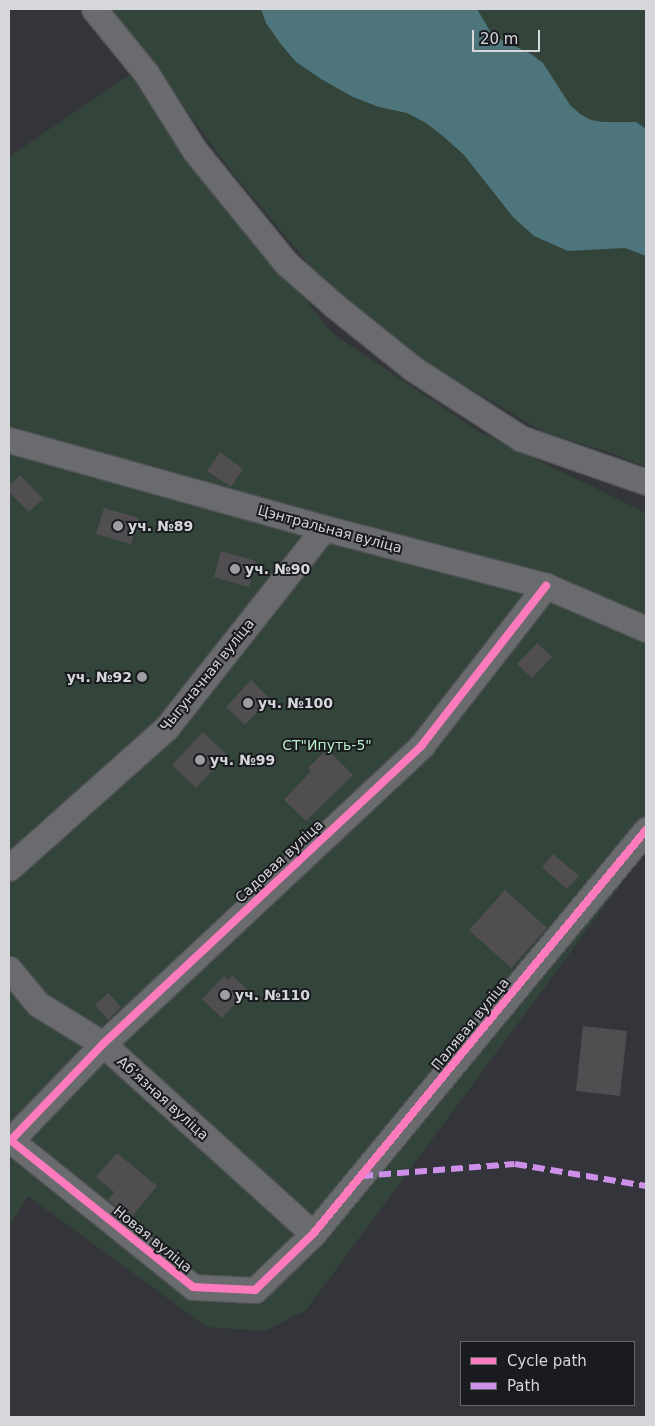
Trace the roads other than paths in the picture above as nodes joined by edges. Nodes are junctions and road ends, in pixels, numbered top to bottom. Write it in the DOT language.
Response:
graph roads {
  1 [pos="94,9"];
  2 [pos="14,447"];
  3 [pos="646,482"];
  4 [pos="324,528"];
  5 [pos="546,586"];
  6 [pos="646,629"];
  7 [pos="646,830"];
  8 [pos="9,868"];
  9 [pos="9,969"];
  10 [pos="103,1044"];
  11 [pos="10,1139"];
  12 [pos="313,1234"];
  1 -- 3 [label="street"];
  2 -- 4 [label="street, Цэнтральная вуліца"];
  4 -- 5 [label="street, Цэнтральная вуліца"];
  4 -- 8 [label="street, Чыгуначная вуліца"];
  5 -- 6 [label="street, Цэнтральная вуліца"];
  5 -- 10 [label="street, Садовая вуліца"];
  7 -- 12 [label="street, Палявая вуліца"];
  9 -- 10 [label="street, Абʼязная вуліца"];
  10 -- 11 [label="street, Садовая вуліца"];
  10 -- 12 [label="street, Абʼязная вуліца"];
  11 -- 12 [label="street, Новая вуліца"];
}
